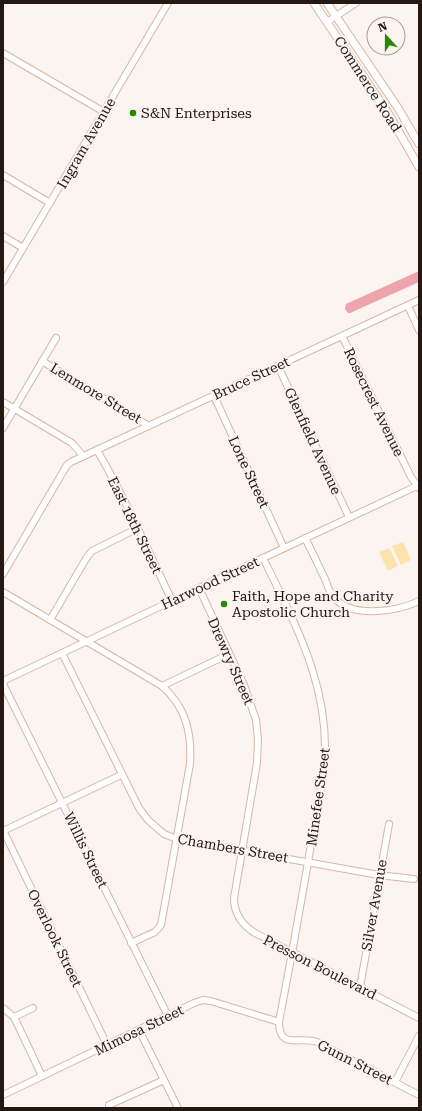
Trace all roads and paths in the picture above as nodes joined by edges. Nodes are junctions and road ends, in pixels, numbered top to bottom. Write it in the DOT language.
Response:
graph roads {
  1 [pos="168,3"];
  2 [pos="314,3"];
  3 [pos="327,3"];
  4 [pos="356,3"];
  5 [pos="336,16"];
  6 [pos="327,22"];
  7 [pos="3,53"];
  8 [pos="104,112"];
  9 [pos="419,144"];
  10 [pos="419,167"];
  11 [pos="3,175"];
  12 [pos="50,203"];
  13 [pos="3,236"];
  14 [pos="23,248"];
  15 [pos="3,282"];
  16 [pos="419,300"];
  17 [pos="408,306"];
  18 [pos="419,330"];
  19 [pos="342,336"];
  20 [pos="56,338"];
  21 [pos="42,361"];
  22 [pos="278,366"];
  23 [pos="214,396"];
  24 [pos="3,402"];
  25 [pos="14,409"];
  26 [pos="149,426"];
  27 [pos="3,428"];
  28 [pos="97,450"];
  29 [pos="84,456"];
  30 [pos="418,487"];
  31 [pos="349,517"];
  32 [pos="138,528"];
  33 [pos="306,538"];
  34 [pos="284,548"];
  35 [pos="263,558"];
  36 [pos="3,574"];
  37 [pos="198,588"];
  38 [pos="3,592"];
  39 [pos="172,600"];
  40 [pos="419,601"];
  41 [pos="50,620"];
  42 [pos="86,641"];
  43 [pos="62,653"];
  44 [pos="229,654"];
  45 [pos="3,683"];
  46 [pos="162,686"];
  47 [pos="122,775"];
  48 [pos="63,803"];
  49 [pos="389,824"];
  50 [pos="3,831"];
  51 [pos="177,839"];
  52 [pos="242,850"];
  53 [pos="308,862"];
  54 [pos="379,875"];
  55 [pos="414,879"];
  56 [pos="234,903"];
  57 [pos="131,943"];
  58 [pos="292,953"];
  59 [pos="360,987"];
  60 [pos="3,1008"];
  61 [pos="33,1008"];
  62 [pos="168,1016"];
  63 [pos="14,1017"];
  64 [pos="419,1018"];
  65 [pos="279,1022"];
  66 [pos="139,1030"];
  67 [pos="419,1036"];
  68 [pos="107,1045"];
  69 [pos="42,1076"];
  70 [pos="164,1080"];
  71 [pos="395,1082"];
  72 [pos="3,1095"];
  73 [pos="419,1095"];
  74 [pos="109,1105"];
  75 [pos="178,1108"];
  1 -- 8 [label="street, Ingram Avenue"];
  2 -- 6 [label="main road, Commerce Road"];
  3 -- 5 [label="main road, Commerce Road"];
  4 -- 5 [label="street"];
  5 -- 6 [label="street"];
  5 -- 9 [label="main road, Commerce Road"];
  6 -- 10 [label="main road, Commerce Road"];
  7 -- 8 [label="street"];
  8 -- 12 [label="street, Ingram Avenue"];
  11 -- 12 [label="street"];
  12 -- 14 [label="street, Ingram Avenue"];
  13 -- 14 [label="street"];
  14 -- 15 [label="street, Ingram Avenue"];
  16 -- 17 [label="street, Bruce Street"];
  17 -- 18 [label="street"];
  17 -- 19 [label="street, Bruce Street"];
  19 -- 22 [label="street, Bruce Street"];
  19 -- 30 [label="street, Rosecrest Avenue"];
  20 -- 21 [label="street"];
  21 -- 25 [label="street"];
  21 -- 26 [label="street, Lenmore Street"];
  22 -- 23 [label="street, Bruce Street"];
  22 -- 31 [label="street, Glenfield Avenue"];
  23 -- 26 [label="street, Bruce Street"];
  23 -- 34 [label="street, Lone Street"];
  24 -- 25 [label="street"];
  25 -- 27 [label="street"];
  25 -- 29 [label="street"];
  26 -- 28 [label="street, Bruce Street"];
  28 -- 29 [label="street, Bruce Street"];
  28 -- 32 [label="street, East 18th Street"];
  29 -- 36 [label="street, Bruce Street"];
  30 -- 31 [label="street, Harwood Street"];
  31 -- 33 [label="street, Harwood Street"];
  32 -- 39 [label="street, East 18th Street"];
  32 -- 41 [label="street"];
  33 -- 34 [label="street, Harwood Street"];
  33 -- 40 [label="street"];
  34 -- 35 [label="street, Harwood Street"];
  35 -- 37 [label="street, Harwood Street"];
  35 -- 53 [label="street, Minefee Street"];
  37 -- 39 [label="street, Harwood Street"];
  37 -- 44 [label="street, Drewry Street"];
  38 -- 41 [label="street"];
  39 -- 42 [label="street, Harwood Street"];
  41 -- 42 [label="street"];
  42 -- 43 [label="street, Harwood Street"];
  42 -- 46 [label="street"];
  43 -- 45 [label="street, Harwood Street"];
  43 -- 47 [label="street, Chambers Street"];
  44 -- 46 [label="street"];
  44 -- 52 [label="street, Drewry Street"];
  45 -- 48 [label="street, Willis Street"];
  46 -- 51 [label="street"];
  47 -- 48 [label="street"];
  47 -- 51 [label="street, Chambers Street"];
  48 -- 50 [label="street"];
  48 -- 57 [label="street, Willis Street"];
  49 -- 54 [label="street, Silver Avenue"];
  50 -- 68 [label="street, Overlook Street"];
  51 -- 52 [label="street, Chambers Street"];
  51 -- 57 [label="street"];
  52 -- 53 [label="street, Chambers Street"];
  52 -- 56 [label="street, Drewry Street"];
  53 -- 54 [label="street, Chambers Street"];
  53 -- 58 [label="street, Minefee Street"];
  54 -- 55 [label="street, Chambers Street"];
  54 -- 59 [label="street, Silver Avenue"];
  56 -- 58 [label="street, Presson Boulevard"];
  57 -- 62 [label="street, Willis Street"];
  58 -- 59 [label="street, Presson Boulevard"];
  58 -- 65 [label="street, Minefee Street"];
  59 -- 64 [label="street, Presson Boulevard"];
  60 -- 63 [label="street"];
  61 -- 63 [label="street"];
  62 -- 65 [label="street, Mimosa Street"];
  62 -- 66 [label="street, Mimosa Street"];
  63 -- 69 [label="street"];
  65 -- 71 [label="street, Gunn Street"];
  66 -- 68 [label="street, Mimosa Street"];
  66 -- 70 [label="street"];
  67 -- 71 [label="street"];
  68 -- 69 [label="street, Mimosa Street"];
  69 -- 72 [label="street, Mimosa Street"];
  70 -- 74 [label="street"];
  70 -- 75 [label="street"];
  71 -- 73 [label="street, Gunn Street"];
}
